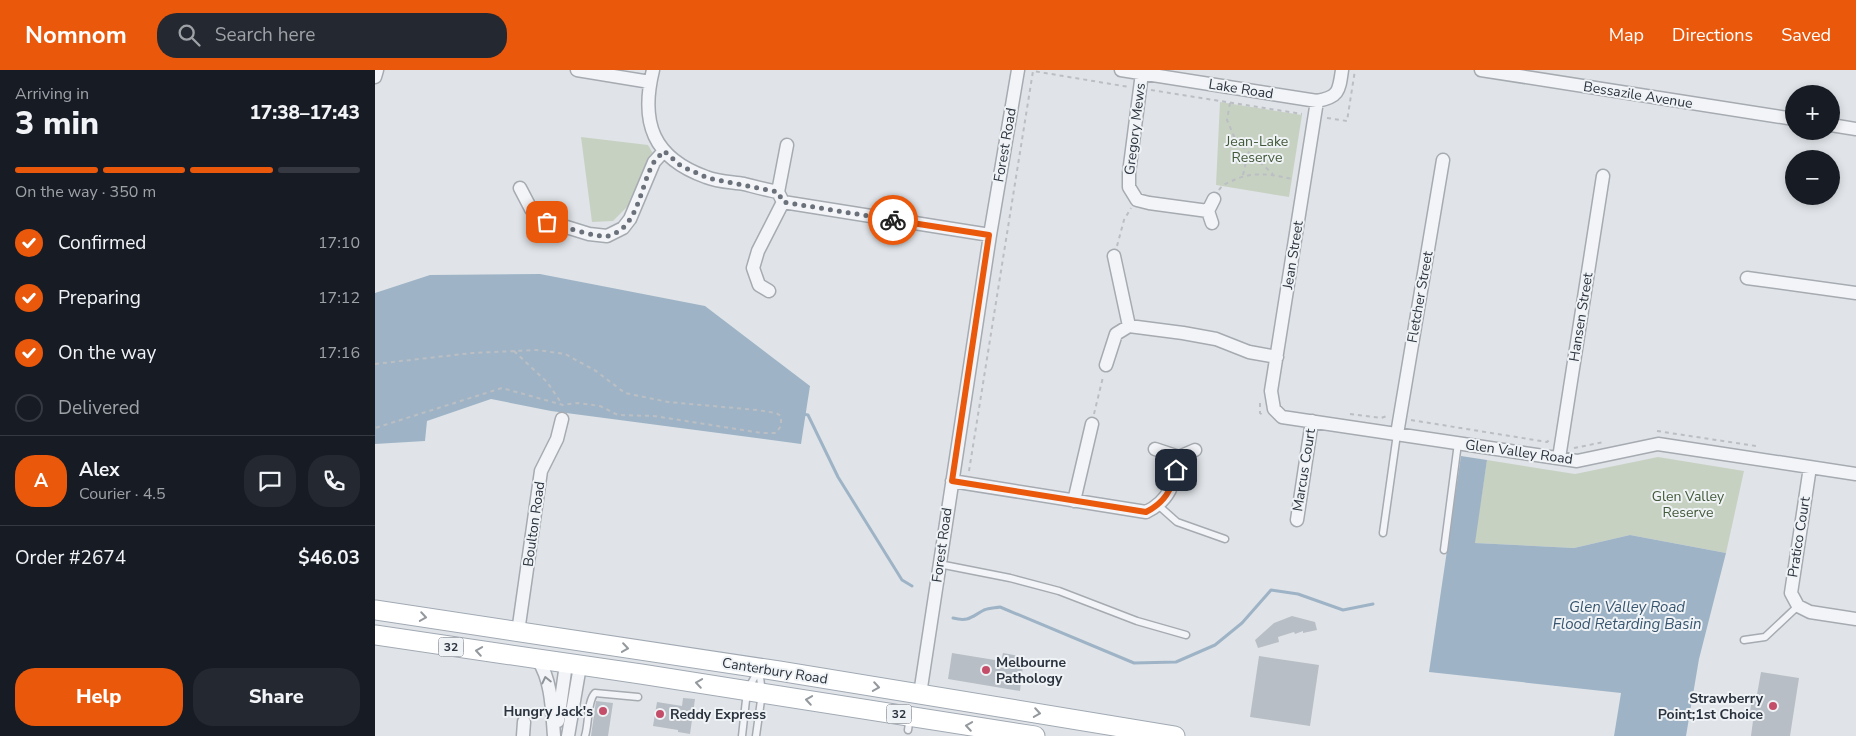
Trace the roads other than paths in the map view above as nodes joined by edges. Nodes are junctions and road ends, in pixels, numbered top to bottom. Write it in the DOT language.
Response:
graph roads {
  1 [pos="377,70"];
  2 [pos="577,70"];
  3 [pos="1018,70"];
  4 [pos="1121,70"];
  5 [pos="1342,70"];
  6 [pos="1481,70"];
  7 [pos="1142,73"];
  8 [pos="652,76"];
  9 [pos="375,77"];
  10 [pos="1317,101"];
  11 [pos="1785,118"];
  12 [pos="1840,126"];
  13 [pos="1856,129"];
  14 [pos="787,144"];
  15 [pos="664,151"];
  16 [pos="1443,160"];
  17 [pos="1603,176"];
  18 [pos="520,188"];
  19 [pos="781,197"];
  20 [pos="1215,199"];
  21 [pos="989,235"];
  22 [pos="1114,256"];
  23 [pos="1747,278"];
  24 [pos="769,291"];
  25 [pos="1856,293"];
  26 [pos="1129,326"];
  27 [pos="1277,356"];
  28 [pos="1106,365"];
  29 [pos="1274,409"];
  30 [pos="562,419"];
  31 [pos="1312,421"];
  32 [pos="1092,424"];
  33 [pos="1397,434"];
  34 [pos="1458,443"];
  35 [pos="1155,449"];
  36 [pos="1195,450"];
  37 [pos="1179,456"];
  38 [pos="1559,458"];
  39 [pos="1810,467"];
  40 [pos="1856,474"];
  41 [pos="952,481"];
  42 [pos="1074,500"];
  43 [pos="1159,506"];
  44 [pos="1297,520"];
  45 [pos="1383,533"];
  46 [pos="1225,539"];
  47 [pos="1444,550"];
  48 [pos="939,564"];
  49 [pos="1797,606"];
  50 [pos="375,610"];
  51 [pos="1856,619"];
  52 [pos="518,632"];
  53 [pos="375,635"];
  54 [pos="1186,635"];
  55 [pos="1744,640"];
  56 [pos="577,641"];
  57 [pos="538,660"];
  58 [pos="573,665"];
  59 [pos="759,668"];
  60 [pos="755,692"];
  61 [pos="920,694"];
  62 [pos="638,697"];
  63 [pos="524,722"];
  64 [pos="1092,731"];
  65 [pos="523,736"];
  66 [pos="555,736"];
  67 [pos="568,736"];
  68 [pos="585,736"];
  69 [pos="742,736"];
  70 [pos="756,736"];
  71 [pos="1035,736"];
  72 [pos="1175,736"];
  1 -- 9 [label="street"];
  2 -- 8 [label="street"];
  3 -- 21 [label="street, Forest Road"];
  4 -- 7 [label="street, Lake Road"];
  5 -- 10 [label="street, Lake Road"];
  6 -- 11 [label="street, Bessazile Avenue"];
  7 -- 10 [label="street, Lake Road"];
  7 -- 20 [label="street, Gregory Mews"];
  8 -- 15 [label="street"];
  10 -- 27 [label="street, Jean Street"];
  12 -- 13 [label="street"];
  14 -- 19 [label="street"];
  15 -- 18 [label="street"];
  15 -- 19 [label="street"];
  16 -- 33 [label="street, Fletcher Street"];
  17 -- 38 [label="street, Hansen Street"];
  19 -- 21 [label="street"];
  19 -- 24 [label="street"];
  21 -- 41 [label="street, Forest Road"];
  22 -- 26 [label="street"];
  23 -- 25 [label="street"];
  26 -- 27 [label="street"];
  26 -- 28 [label="street"];
  27 -- 29 [label="street, Jean Street"];
  29 -- 31 [label="street, Glen Valley Road"];
  30 -- 52 [label="street, Boulton Road"];
  31 -- 33 [label="street, Glen Valley Road"];
  31 -- 44 [label="street, Marcus Court"];
  32 -- 42 [label="street"];
  33 -- 34 [label="street, Glen Valley Road"];
  33 -- 45 [label="lane"];
  34 -- 38 [label="street, Glen Valley Road"];
  34 -- 47 [label="lane"];
  35 -- 37 [label="street"];
  36 -- 37 [label="street"];
  37 -- 43 [label="street"];
  38 -- 39 [label="street, Glen Valley Road"];
  39 -- 40 [label="street, Glen Valley Road"];
  39 -- 49 [label="street, Pratico Court"];
  41 -- 42 [label="street"];
  41 -- 48 [label="street, Forest Road"];
  42 -- 43 [label="street"];
  43 -- 46 [label="lane"];
  48 -- 54 [label="lane"];
  48 -- 61 [label="street, Forest Road"];
  49 -- 51 [label="street"];
  49 -- 55 [label="lane"];
  50 -- 52 [label="main road, Canterbury Road / 32, one-way"];
  52 -- 56 [label="main road, Canterbury Road / 32"];
  57 -- 53 [label="main road, Canterbury Road / 32, one-way"];
  56 -- 58 [label="main road"];
  56 -- 59 [label="main road, Canterbury Road / 32, one-way"];
  57 -- 58 [label="main road, Canterbury Road / 32"];
  66 -- 57 [label="street, one-way"];
  60 -- 58 [label="main road, Canterbury Road / 32, one-way"];
  58 -- 66 [label="street"];
  58 -- 67 [label="street"];
  59 -- 60 [label="lane"];
  59 -- 60 [label="lane"];
  59 -- 61 [label="main road, Canterbury Road / 32, one-way"];
  60 -- 69 [label="lane"];
  60 -- 70 [label="lane"];
  71 -- 60 [label="main road, Canterbury Road / 32, one-way"];
  61 -- 64 [label="main road, Canterbury Road / 32, one-way"];
  62 -- 68 [label="lane"];
  63 -- 65 [label="street"];
  64 -- 72 [label="main road, Canterbury Road / 32"];
}
